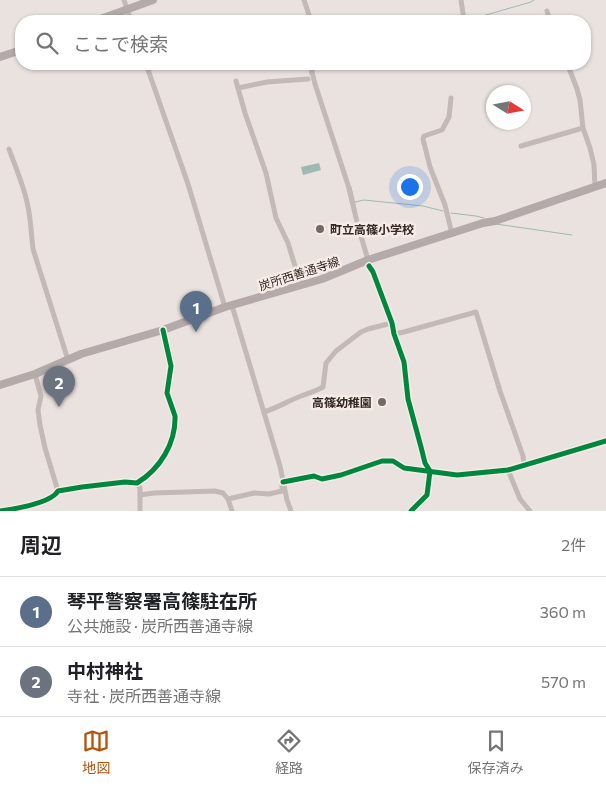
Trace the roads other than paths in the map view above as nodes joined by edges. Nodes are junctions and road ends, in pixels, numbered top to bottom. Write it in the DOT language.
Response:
graph roads {
  1 [pos="124,0"];
  2 [pos="152,0"];
  3 [pos="304,0"];
  4 [pos="461,0"];
  5 [pos="126,9"];
  6 [pos="547,11"];
  7 [pos="110,15"];
  8 [pos="128,15"];
  9 [pos="309,15"];
  10 [pos="463,15"];
  11 [pos="548,15"];
  12 [pos="15,52"];
  13 [pos="0,57"];
  14 [pos="148,70"];
  15 [pos="312,70"];
  16 [pos="570,70"];
  17 [pos="308,79"];
  18 [pos="236,80"];
  19 [pos="238,88"];
  20 [pos="451,98"];
  21 [pos="583,128"];
  22 [pos="521,146"];
  23 [pos="9,149"];
  24 [pos="606,183"];
  25 [pos="595,187"];
  26 [pos="452,234"];
  27 [pos="368,263"];
  28 [pos="301,286"];
  29 [pos="229,308"];
  30 [pos="392,323"];
  31 [pos="163,330"];
  32 [pos="394,334"];
  33 [pos="68,360"];
  34 [pos="35,374"];
  35 [pos="0,385"];
  36 [pos="264,412"];
  37 [pos="606,441"];
  38 [pos="524,465"];
  39 [pos="508,470"];
  40 [pos="430,471"];
  41 [pos="283,482"];
  42 [pos="138,483"];
  43 [pos="58,491"];
  44 [pos="140,495"];
  45 [pos="228,499"];
  46 [pos="0,511"];
  47 [pos="140,511"];
  48 [pos="232,511"];
  49 [pos="290,511"];
  50 [pos="411,511"];
  51 [pos="530,511"];
  1 -- 5 [label="street"];
  2 -- 5 [label="main road"];
  3 -- 9 [label="street"];
  4 -- 10 [label="street"];
  5 -- 7 [label="main road"];
  5 -- 8 [label="street"];
  6 -- 11 [label="street"];
  12 -- 13 [label="main road"];
  14 -- 29 [label="street"];
  15 -- 27 [label="street"];
  16 -- 21 [label="street"];
  17 -- 19 [label="street"];
  18 -- 19 [label="street"];
  19 -- 28 [label="street"];
  20 -- 26 [label="street"];
  21 -- 22 [label="street"];
  21 -- 25 [label="street"];
  23 -- 33 [label="street"];
  24 -- 25 [label="main road, 炭所西善通寺線"];
  25 -- 26 [label="main road, 炭所西善通寺線"];
  26 -- 27 [label="main road, 炭所西善通寺線"];
  27 -- 28 [label="main road, 炭所西善通寺線"];
  27 -- 30 [label="street"];
  28 -- 29 [label="main road, 炭所西善通寺線"];
  29 -- 31 [label="main road, 炭所西善通寺線"];
  29 -- 36 [label="street"];
  30 -- 32 [label="street"];
  30 -- 36 [label="street"];
  31 -- 33 [label="main road, 炭所西善通寺線"];
  31 -- 42 [label="street"];
  32 -- 38 [label="street"];
  32 -- 40 [label="street"];
  33 -- 34 [label="main road, 炭所西善通寺線"];
  34 -- 35 [label="main road, 炭所西善通寺線"];
  34 -- 43 [label="street"];
  36 -- 41 [label="street"];
  37 -- 38 [label="street"];
  38 -- 39 [label="street"];
  39 -- 40 [label="street"];
  39 -- 51 [label="street"];
  40 -- 41 [label="street"];
  40 -- 50 [label="street"];
  41 -- 45 [label="street"];
  41 -- 49 [label="street"];
  42 -- 43 [label="street"];
  42 -- 44 [label="street"];
  43 -- 46 [label="street"];
  44 -- 45 [label="street"];
  44 -- 47 [label="street"];
  45 -- 48 [label="street"];
}
